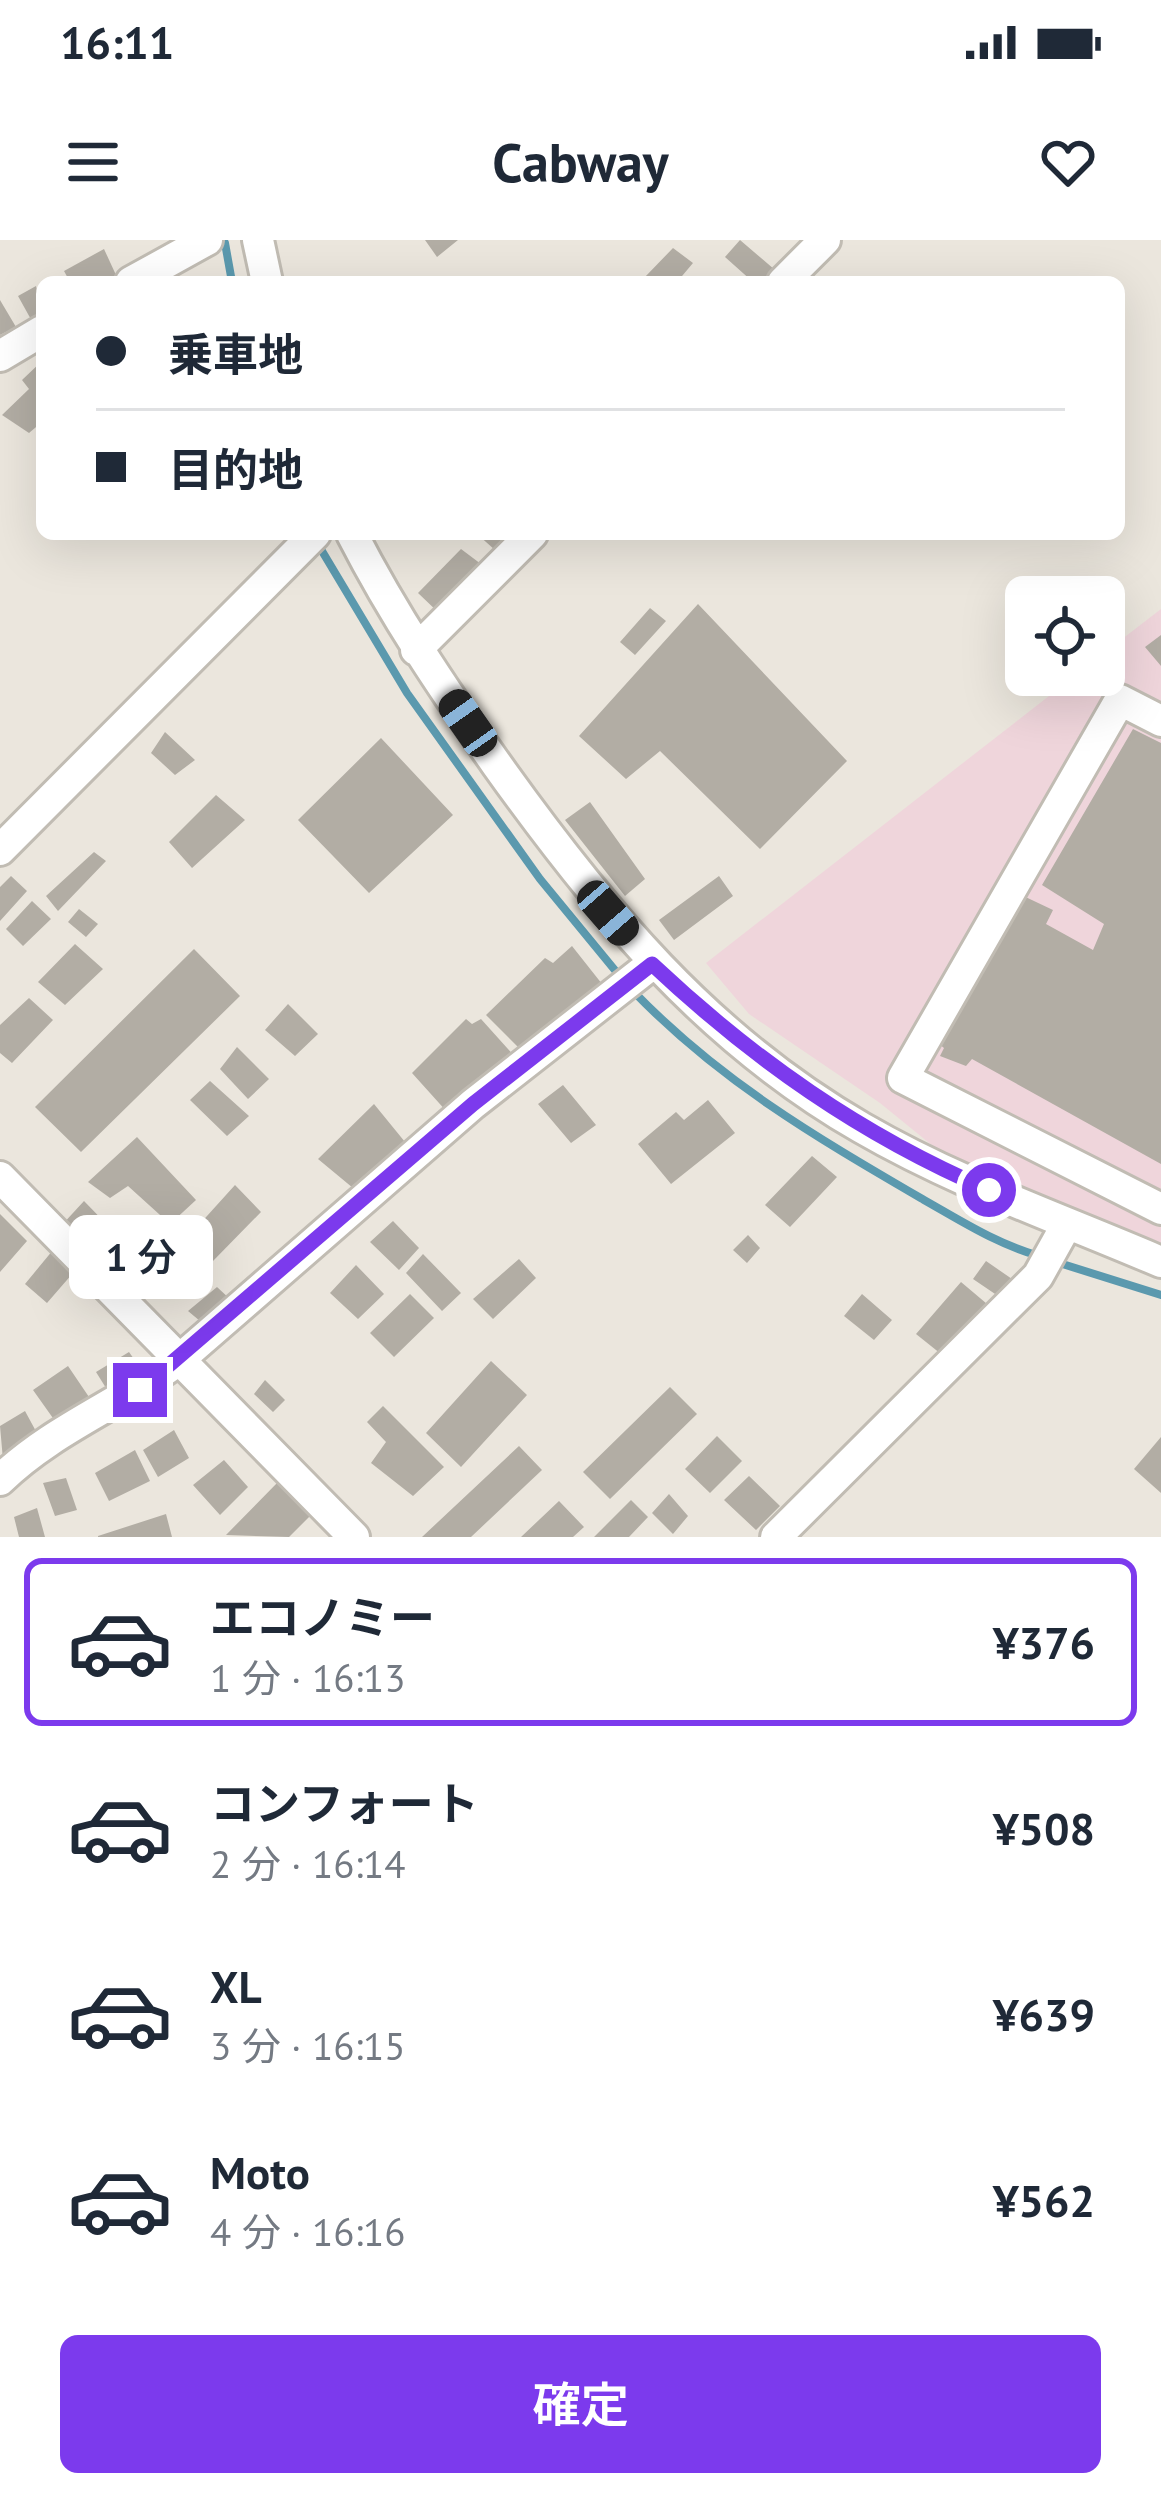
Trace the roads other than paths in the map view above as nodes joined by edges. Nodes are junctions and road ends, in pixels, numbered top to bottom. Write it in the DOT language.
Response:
graph roads {
  1 [pos="207,240"];
  2 [pos="258,240"];
  3 [pos="825,240"];
  4 [pos="141,276"];
  5 [pos="266,276"];
  6 [pos="789,276"];
  7 [pos="36,335"];
  8 [pos="0,356"];
  9 [pos="309,540"];
  10 [pos="355,540"];
  11 [pos="526,540"];
  12 [pos="416,650"];
  13 [pos="1161,721"];
  14 [pos="0,850"];
  15 [pos="635,977"];
  16 [pos="0,1177"];
  17 [pos="1161,1208"];
  18 [pos="1054,1247"];
  19 [pos="1161,1262"];
  20 [pos="180,1359"];
  21 [pos="0,1480"];
  22 [pos="354,1537"];
  23 [pos="776,1537"];
  1 -- 4 [label="street"];
  2 -- 5 [label="street"];
  3 -- 6 [label="street"];
  7 -- 8 [label="street"];
  9 -- 14 [label="street"];
  10 -- 12 [label="street"];
  11 -- 12 [label="street"];
  12 -- 15 [label="street"];
  13 -- 17 [label="street"];
  15 -- 18 [label="street"];
  15 -- 20 [label="street"];
  16 -- 20 [label="street"];
  18 -- 19 [label="street"];
  18 -- 23 [label="street"];
  20 -- 21 [label="street"];
  20 -- 22 [label="street"];
}
